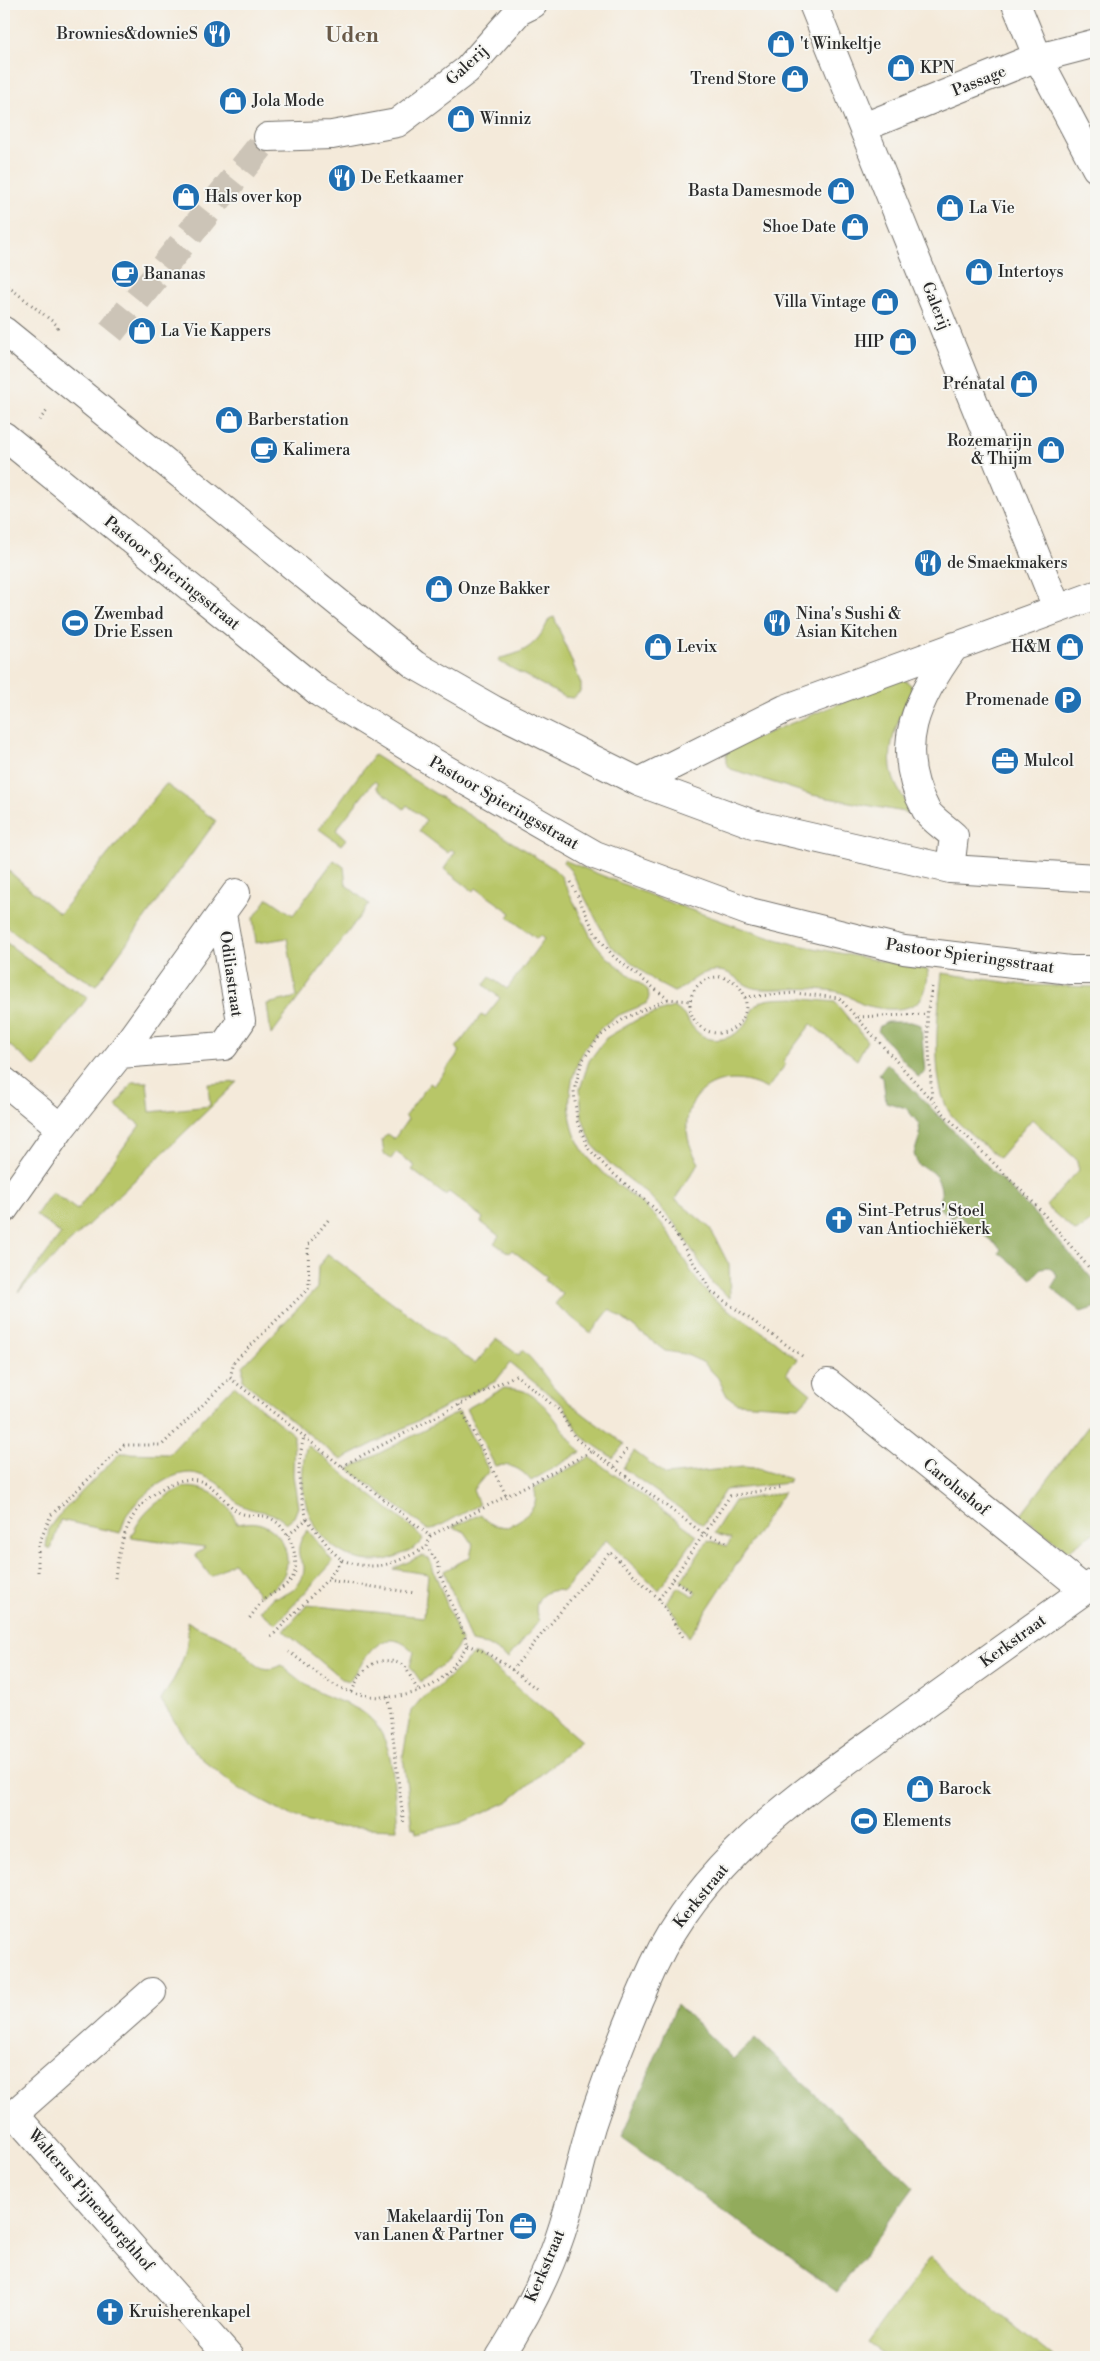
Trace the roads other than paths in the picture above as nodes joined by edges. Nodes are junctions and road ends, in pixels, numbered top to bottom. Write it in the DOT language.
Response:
graph roads {
  1 [pos="533,4"];
  2 [pos="813,4"];
  3 [pos="1016,4"];
  4 [pos="1096,43"];
  5 [pos="1038,58"];
  6 [pos="864,127"];
  7 [pos="268,137"];
  8 [pos="1096,168"];
  9 [pos="4,331"];
  10 [pos="4,436"];
  11 [pos="1096,595"];
  12 [pos="1057,608"];
  13 [pos="955,646"];
  14 [pos="640,782"];
  15 [pos="950,869"];
  16 [pos="1096,878"];
  17 [pos="1096,970"];
  18 [pos="120,1054"];
  19 [pos="4,1081"];
  20 [pos="61,1128"];
  21 [pos="4,1209"];
  22 [pos="828,1383"];
  23 [pos="1091,1586"];
  24 [pos="152,1992"];
  25 [pos="229,2357"];
  26 [pos="500,2357"];
  1 -- 7 [label="street, Galerij"];
  2 -- 6 [label="street, Galerij"];
  3 -- 5 [label="street"];
  4 -- 5 [label="street, Passage"];
  5 -- 6 [label="street, Passage"];
  5 -- 8 [label="street"];
  6 -- 12 [label="street, Galerij"];
  9 -- 14 [label="street"];
  10 -- 17 [label="street, Pastoor Spieringsstraat"];
  11 -- 12 [label="street"];
  12 -- 13 [label="street"];
  13 -- 14 [label="street"];
  13 -- 15 [label="street"];
  14 -- 15 [label="street"];
  15 -- 16 [label="street"];
  18 -- 18 [label="street, Odiliastraat"];
  18 -- 20 [label="street, Odiliastraat"];
  19 -- 20 [label="street"];
  20 -- 21 [label="street, Odiliastraat"];
  22 -- 23 [label="street, Carolushof"];
  23 -- 26 [label="street, Kerkstraat"];
  24 -- 25 [label="street, Walterus Pijnenborghhof"];
}
